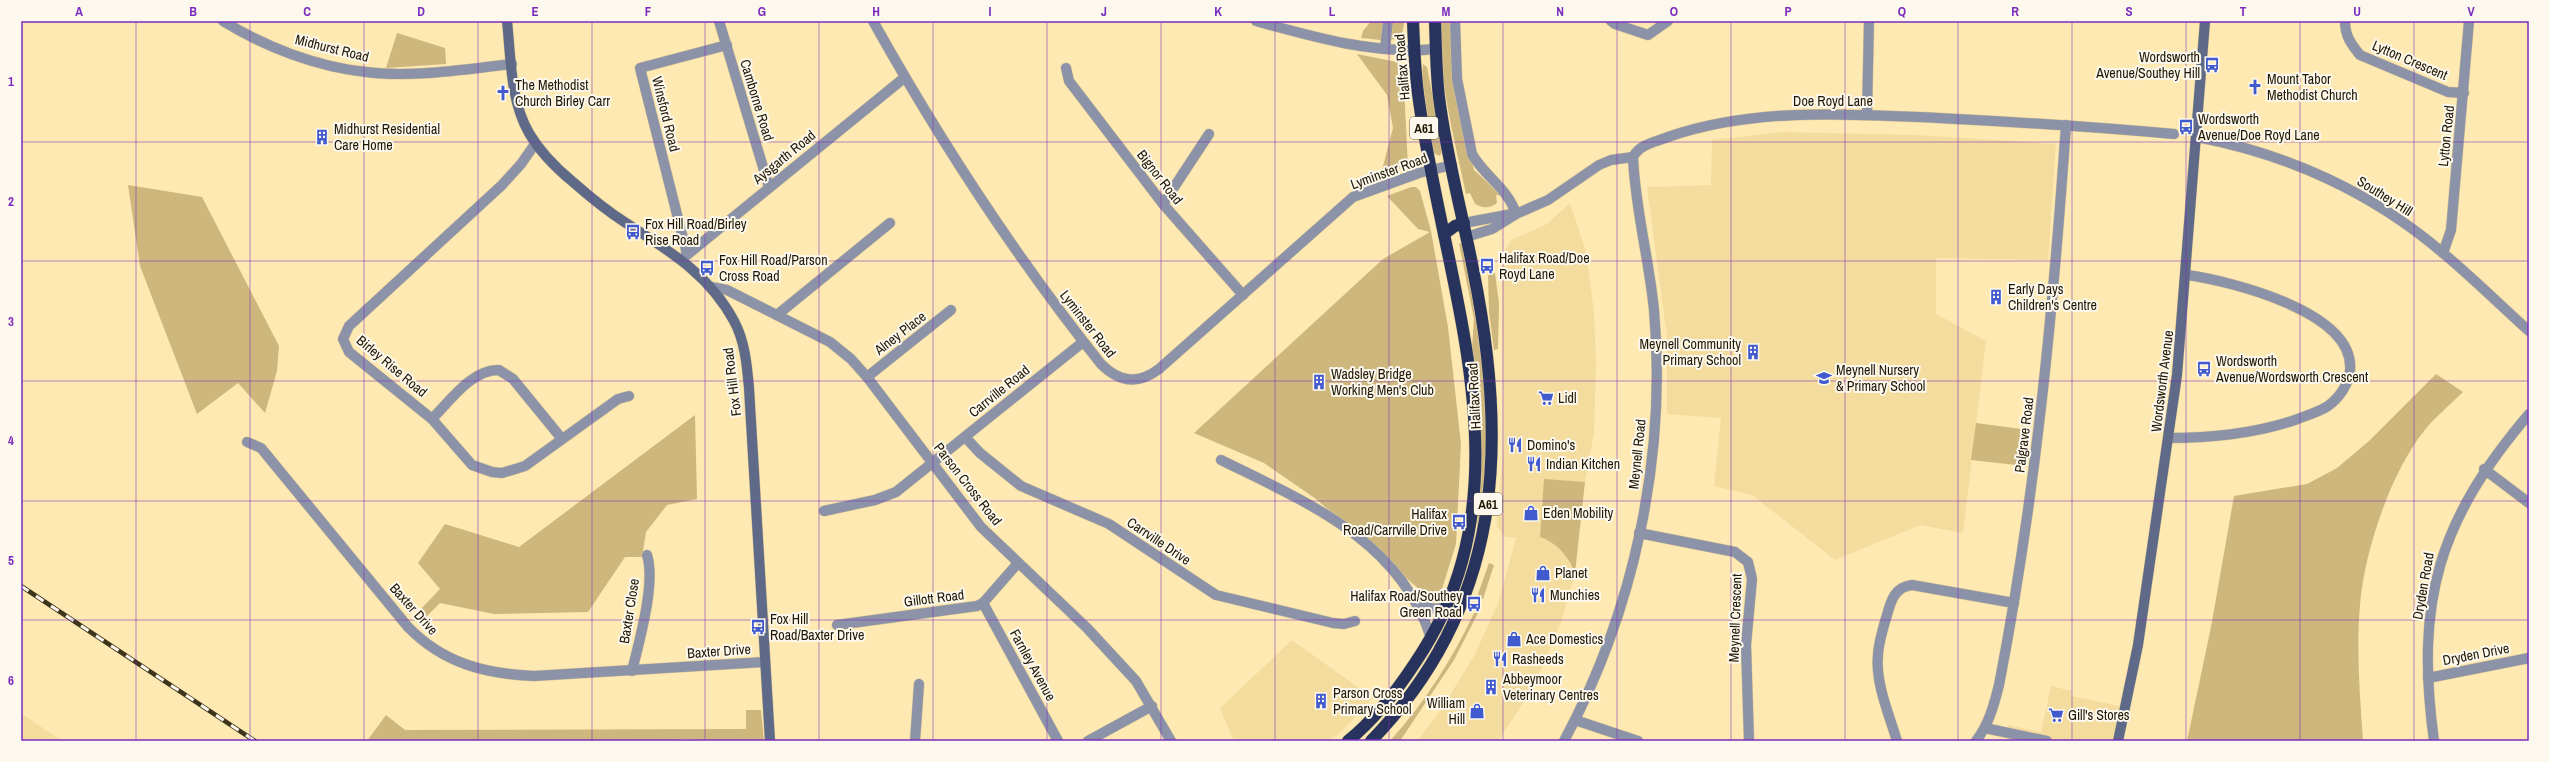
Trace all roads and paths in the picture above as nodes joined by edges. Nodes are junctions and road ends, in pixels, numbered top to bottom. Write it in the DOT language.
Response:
graph roads {
  1 [pos="223,21"];
  2 [pos="507,21"];
  3 [pos="719,21"];
  4 [pos="873,21"];
  5 [pos="1256,21"];
  6 [pos="1388,21"];
  7 [pos="1413,21"];
  8 [pos="1435,21"];
  9 [pos="1455,21"];
  10 [pos="1611,21"];
  11 [pos="1668,21"];
  12 [pos="1869,21"];
  13 [pos="2205,21"];
  14 [pos="2345,21"];
  15 [pos="2469,21"];
  16 [pos="726,45"];
  17 [pos="1385,48"];
  18 [pos="1436,49"];
  19 [pos="1414,51"];
  20 [pos="512,64"];
  21 [pos="1066,68"];
  22 [pos="904,78"];
  23 [pos="2464,93"];
  24 [pos="1867,115"];
  25 [pos="2066,125"];
  26 [pos="1209,134"];
  27 [pos="2174,134"];
  28 [pos="2196,137"];
  29 [pos="535,144"];
  30 [pos="1633,157"];
  31 [pos="1452,165"];
  32 [pos="1431,170"];
  33 [pos="769,187"];
  34 [pos="1162,204"];
  35 [pos="1516,214"];
  36 [pos="890,223"];
  37 [pos="1464,223"];
  38 [pos="1444,234"];
  39 [pos="1466,237"];
  40 [pos="2443,253"];
  41 [pos="684,257"];
  42 [pos="2187,275"];
  43 [pos="711,287"];
  44 [pos="1242,296"];
  45 [pos="951,310"];
  46 [pos="777,315"];
  47 [pos="2529,331"];
  48 [pos="1083,342"];
  49 [pos="867,377"];
  50 [pos="629,396"];
  51 [pos="2529,414"];
  52 [pos="432,419"];
  53 [pos="965,437"];
  54 [pos="2169,438"];
  55 [pos="562,439"];
  56 [pos="247,442"];
  57 [pos="1221,460"];
  58 [pos="932,462"];
  59 [pos="2484,469"];
  60 [pos="2529,503"];
  61 [pos="824,511"];
  62 [pos="1639,533"];
  63 [pos="647,556"];
  64 [pos="1018,563"];
  65 [pos="983,602"];
  66 [pos="2014,603"];
  67 [pos="1419,606"];
  68 [pos="1448,606"];
  69 [pos="1355,621"];
  70 [pos="837,625"];
  71 [pos="1431,638"];
  72 [pos="2529,658"];
  73 [pos="765,662"];
  74 [pos="632,671"];
  75 [pos="2428,678"];
  76 [pos="919,684"];
  77 [pos="1152,706"];
  78 [pos="1575,720"];
  79 [pos="1985,728"];
  80 [pos="770,741"];
  81 [pos="915,741"];
  82 [pos="1058,741"];
  83 [pos="1088,741"];
  84 [pos="1171,741"];
  85 [pos="1348,741"];
  86 [pos="1372,741"];
  87 [pos="1564,741"];
  88 [pos="1638,741"];
  89 [pos="1749,741"];
  90 [pos="1897,741"];
  91 [pos="1976,741"];
  92 [pos="2047,741"];
  93 [pos="2118,741"];
  94 [pos="2434,741"];
  1 -- 20 [label="street, Midhurst Road"];
  2 -- 20 [label="street, Fox Hill Road"];
  3 -- 16 [label="street, Camborne Road"];
  4 -- 22 [label="street, Lyminster Road"];
  5 -- 17 [label="street"];
  6 -- 17 [label="street, Halifax Road"];
  7 -- 19 [label="highway, Halifax Road / A61"];
  8 -- 18 [label="highway, Halifax Road / A61"];
  9 -- 35 [label="street"];
  10 -- 11 [label="street"];
  12 -- 24 [label="street"];
  13 -- 28 [label="street, Wordsworth Avenue"];
  14 -- 23 [label="street, Lytton Crescent"];
  15 -- 23 [label="street, Lytton Road"];
  16 -- 33 [label="street, Camborne Road"];
  16 -- 41 [label="street, Winsford Road"];
  17 -- 19 [label="street"];
  18 -- 19 [label="street"];
  18 -- 31 [label="highway, Halifax Road / A61"];
  19 -- 32 [label="highway, Halifax Road / A61"];
  20 -- 29 [label="street, Fox Hill Road"];
  21 -- 34 [label="street, Bignor Road"];
  22 -- 33 [label="street, Aysgarth Road"];
  22 -- 48 [label="street, Lyminster Road"];
  23 -- 40 [label="street, Lytton Road"];
  24 -- 25 [label="street, Doe Royd Lane"];
  24 -- 30 [label="street, Doe Royd Lane"];
  25 -- 27 [label="street, Doe Royd Lane"];
  25 -- 66 [label="street, Palgrave Road"];
  26 -- 34 [label="street"];
  28 -- 40 [label="street, Southey Hill"];
  28 -- 42 [label="street, Wordsworth Avenue"];
  29 -- 41 [label="street, Fox Hill Road"];
  29 -- 52 [label="street, Birley Rise Road"];
  30 -- 35 [label="street"];
  30 -- 62 [label="street, Meynell Road"];
  31 -- 32 [label="street, Lyminster Road"];
  31 -- 37 [label="highway, Halifax Road / A61"];
  32 -- 38 [label="highway, Halifax Road / A61"];
  32 -- 44 [label="street, Lyminster Road"];
  33 -- 41 [label="street, Aysgarth Road"];
  34 -- 44 [label="street, Bignor Road"];
  35 -- 37 [label="street"];
  35 -- 39 [label="street"];
  36 -- 46 [label="street"];
  37 -- 38 [label="highway"];
  37 -- 39 [label="highway, Halifax Road / A61"];
  38 -- 39 [label="highway"];
  38 -- 68 [label="highway, Halifax Road / A61"];
  39 -- 86 [label="highway, Halifax Road / A61"];
  40 -- 47 [label="street, Southey Hill"];
  41 -- 43 [label="street, Fox Hill Road"];
  42 -- 54 [label="street, Wordsworth Avenue"];
  42 -- 54 [label="street"];
  43 -- 46 [label="street, Parson Cross Road"];
  43 -- 73 [label="street, Fox Hill Road"];
  44 -- 48 [label="street, Lyminster Road"];
  45 -- 49 [label="street, Alney Place"];
  46 -- 49 [label="street, Parson Cross Road"];
  48 -- 53 [label="street, Carrville Road"];
  49 -- 58 [label="street, Parson Cross Road"];
  50 -- 55 [label="street, Birley Rise Road"];
  51 -- 59 [label="street, Dryden Road"];
  52 -- 55 [label="street, Birley Rise Road"];
  52 -- 55 [label="street"];
  53 -- 58 [label="street, Carrville Road"];
  53 -- 69 [label="street, Carrville Drive"];
  54 -- 93 [label="street, Wordsworth Avenue"];
  56 -- 74 [label="street, Baxter Drive"];
  57 -- 67 [label="street"];
  58 -- 61 [label="street, Carrville Road"];
  58 -- 64 [label="street, Parson Cross Road"];
  59 -- 60 [label="street"];
  59 -- 75 [label="street, Dryden Road"];
  62 -- 78 [label="street, Meynell Road"];
  62 -- 89 [label="street, Meynell Crescent"];
  63 -- 74 [label="street, Baxter Close"];
  64 -- 65 [label="street, Gillott Road"];
  64 -- 77 [label="street, Parson Cross Road"];
  65 -- 70 [label="street, Gillott Road"];
  65 -- 82 [label="street, Farnley Avenue"];
  66 -- 79 [label="street, Palgrave Road"];
  66 -- 90 [label="street"];
  67 -- 68 [label="street"];
  67 -- 71 [label="street"];
  68 -- 71 [label="highway, Halifax Road / A61"];
  71 -- 85 [label="highway, Halifax Road / A61"];
  72 -- 75 [label="street, Dryden Drive"];
  73 -- 74 [label="street, Baxter Drive"];
  73 -- 80 [label="street, Fox Hill Road"];
  75 -- 94 [label="street, Dryden Road"];
  76 -- 81 [label="street"];
  77 -- 83 [label="street"];
  77 -- 84 [label="street, Parson Cross Road"];
  78 -- 87 [label="street, Meynell Road"];
  78 -- 88 [label="street"];
  79 -- 91 [label="street, Palgrave Road"];
  79 -- 92 [label="street"];
}
